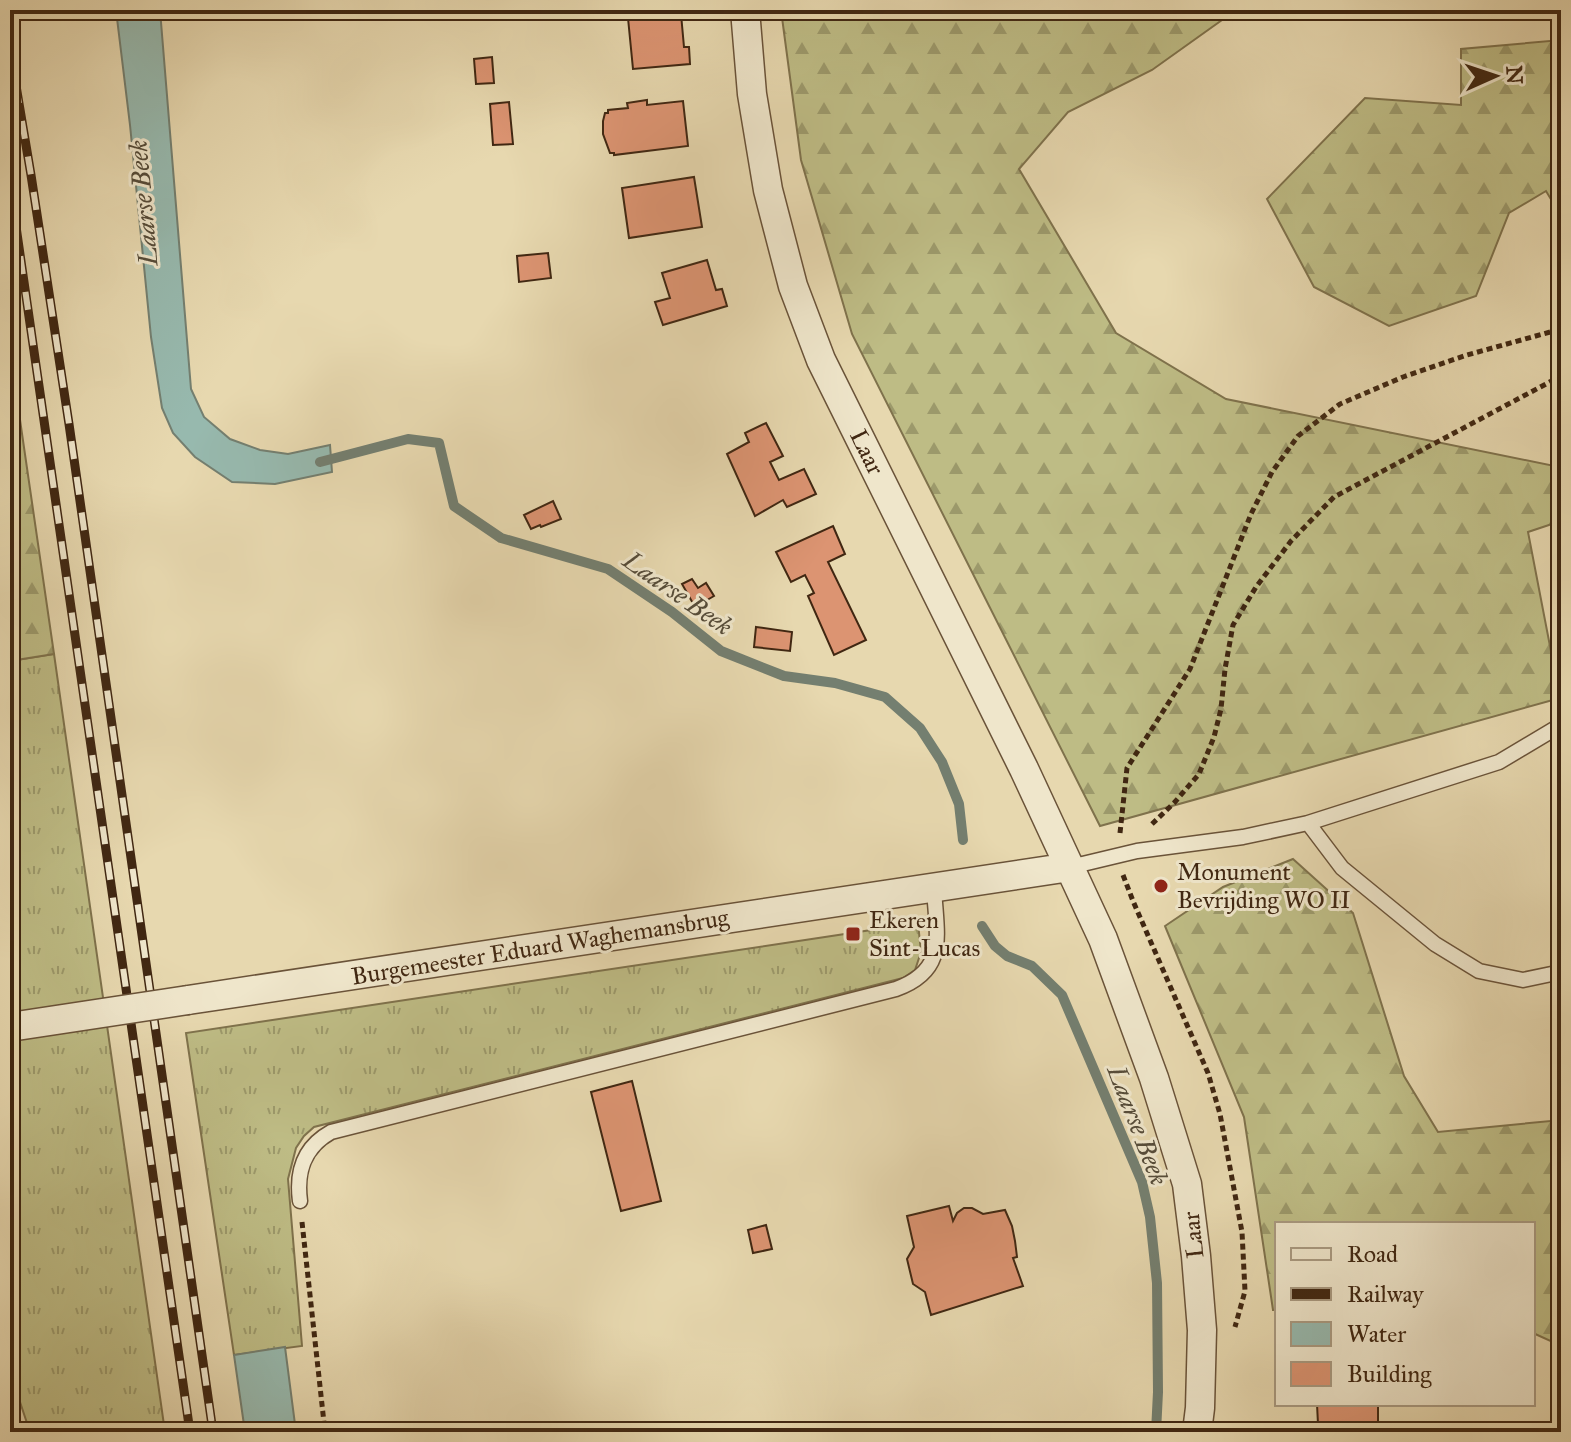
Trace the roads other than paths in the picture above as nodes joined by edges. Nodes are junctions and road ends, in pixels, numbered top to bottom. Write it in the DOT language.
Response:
graph roads {
  1 [pos="745,10"];
  2 [pos="1561,725"];
  3 [pos="1308,823"];
  4 [pos="1070,867"];
  5 [pos="934,887"];
  6 [pos="1561,972"];
  7 [pos="10,1027"];
  8 [pos="300,1201"];
  9 [pos="1197,1432"];
  1 -- 4 [label="street, Laar"];
  2 -- 3 [label="lane"];
  3 -- 4 [label="lane"];
  3 -- 6 [label="lane"];
  4 -- 5 [label="street, Burgemeester Eduard Waghemansbrug"];
  4 -- 9 [label="street, Laar"];
  5 -- 7 [label="street, Burgemeester Eduard Waghemansbrug, bridge"];
  5 -- 8 [label="lane"];
}
